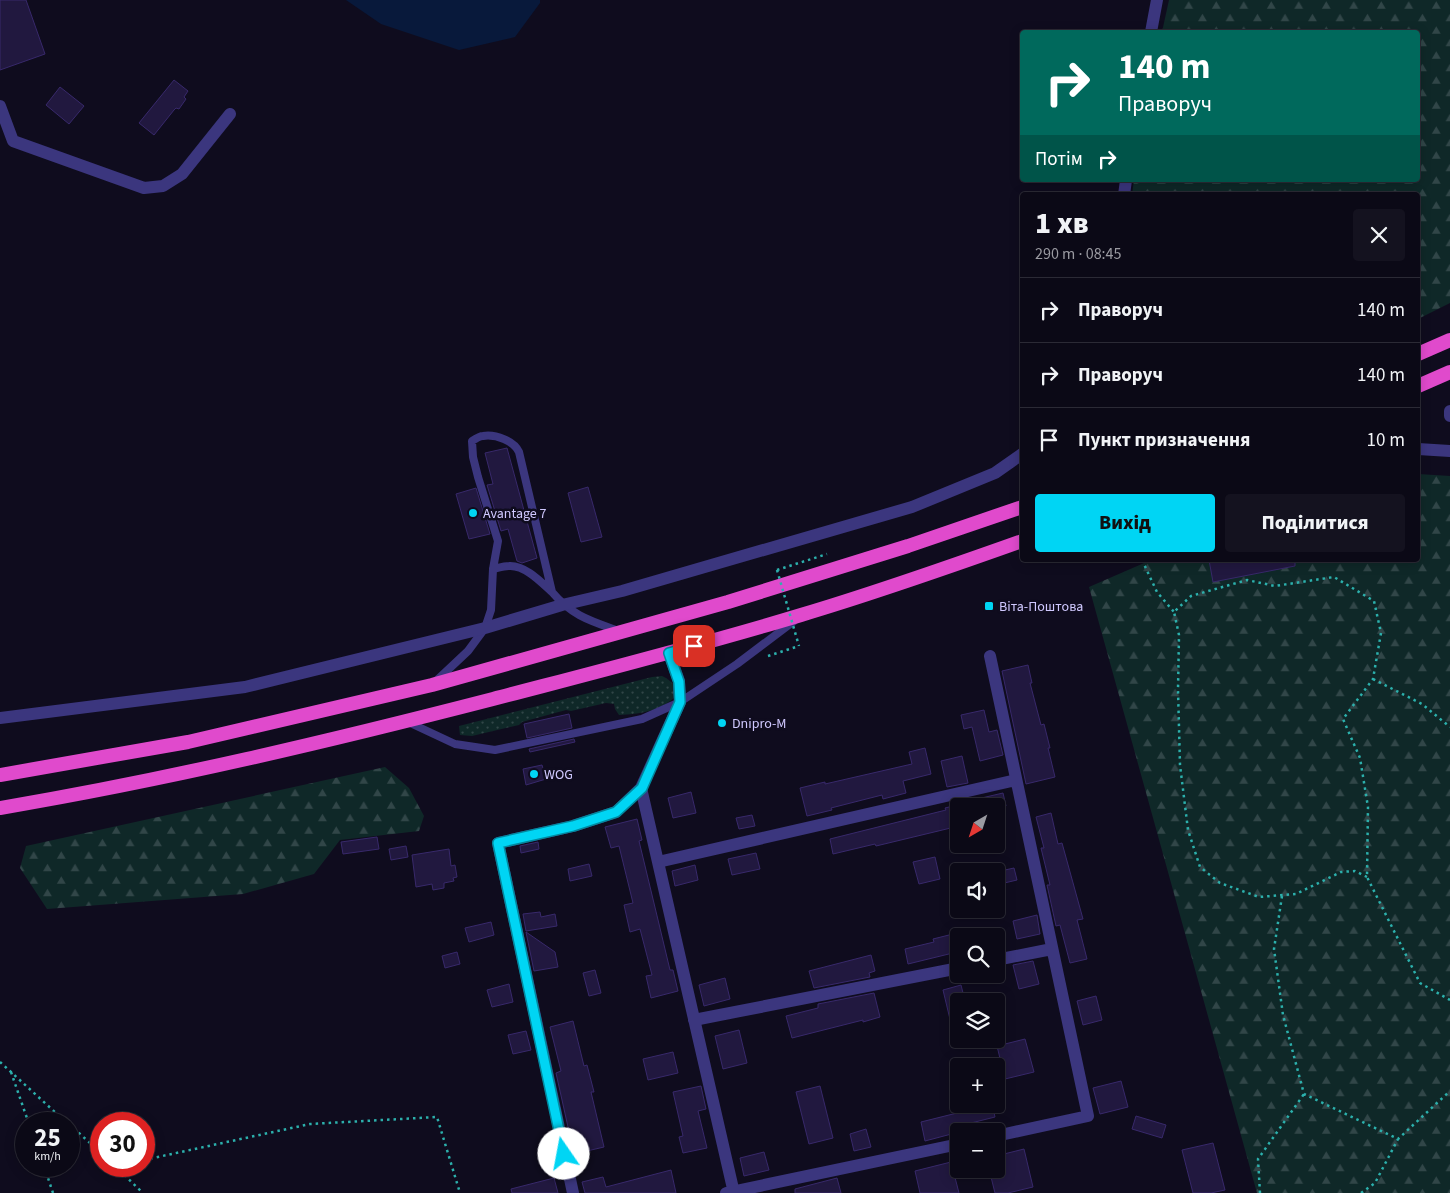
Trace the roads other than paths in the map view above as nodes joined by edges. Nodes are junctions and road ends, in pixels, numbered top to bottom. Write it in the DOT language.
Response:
graph roads {
  1 [pos="1157,0"];
  2 [pos="1151,30"];
  3 [pos="0,106"];
  4 [pos="230,114"];
  5 [pos="1450,340"];
  6 [pos="1420,353"];
  7 [pos="1450,372"];
  8 [pos="1420,385"];
  9 [pos="1450,411"];
  10 [pos="1450,416"];
  11 [pos="1420,449"];
  12 [pos="1450,451"];
  13 [pos="1020,455"];
  14 [pos="1020,508"];
  15 [pos="1020,542"];
  16 [pos="493,570"];
  17 [pos="552,592"];
  18 [pos="562,605"];
  19 [pos="802,615"];
  20 [pos="485,628"];
  21 [pos="622,631"];
  22 [pos="669,653"];
  23 [pos="990,656"];
  24 [pos="432,685"];
  25 [pos="680,702"];
  26 [pos="0,718"];
  27 [pos="406,721"];
  28 [pos="0,775"];
  29 [pos="1016,780"];
  30 [pos="642,788"];
  31 [pos="0,808"];
  32 [pos="658,862"];
  33 [pos="1052,949"];
  34 [pos="1005,958"];
  35 [pos="950,970"];
  36 [pos="694,1020"];
  37 [pos="1005,1134"];
  38 [pos="950,1146"];
  39 [pos="731,1192"];
  40 [pos="573,1193"];
  1 -- 2 [label="street"];
  3 -- 4 [label="street"];
  5 -- 6 [label="highway"];
  7 -- 8 [label="highway"];
  9 -- 10 [label="street"];
  11 -- 12 [label="street"];
  13 -- 18 [label="street"];
  14 -- 21 [label="highway"];
  15 -- 19 [label="highway"];
  16 -- 17 [label="lane"];
  16 -- 17 [label="lane"];
  16 -- 20 [label="lane"];
  17 -- 18 [label="lane"];
  18 -- 20 [label="street"];
  18 -- 21 [label="lane"];
  19 -- 22 [label="highway"];
  19 -- 25 [label="lane"];
  20 -- 24 [label="lane"];
  20 -- 26 [label="street"];
  21 -- 24 [label="highway"];
  22 -- 25 [label="street"];
  22 -- 27 [label="highway"];
  23 -- 29 [label="street"];
  24 -- 28 [label="highway"];
  25 -- 27 [label="lane"];
  25 -- 30 [label="street"];
  27 -- 31 [label="highway"];
  29 -- 32 [label="street"];
  29 -- 33 [label="street"];
  30 -- 32 [label="street"];
  30 -- 40 [label="street"];
  32 -- 36 [label="street"];
  33 -- 34 [label="street"];
  33 -- 37 [label="street"];
  35 -- 36 [label="street"];
  36 -- 39 [label="street"];
  38 -- 39 [label="street"];
}
